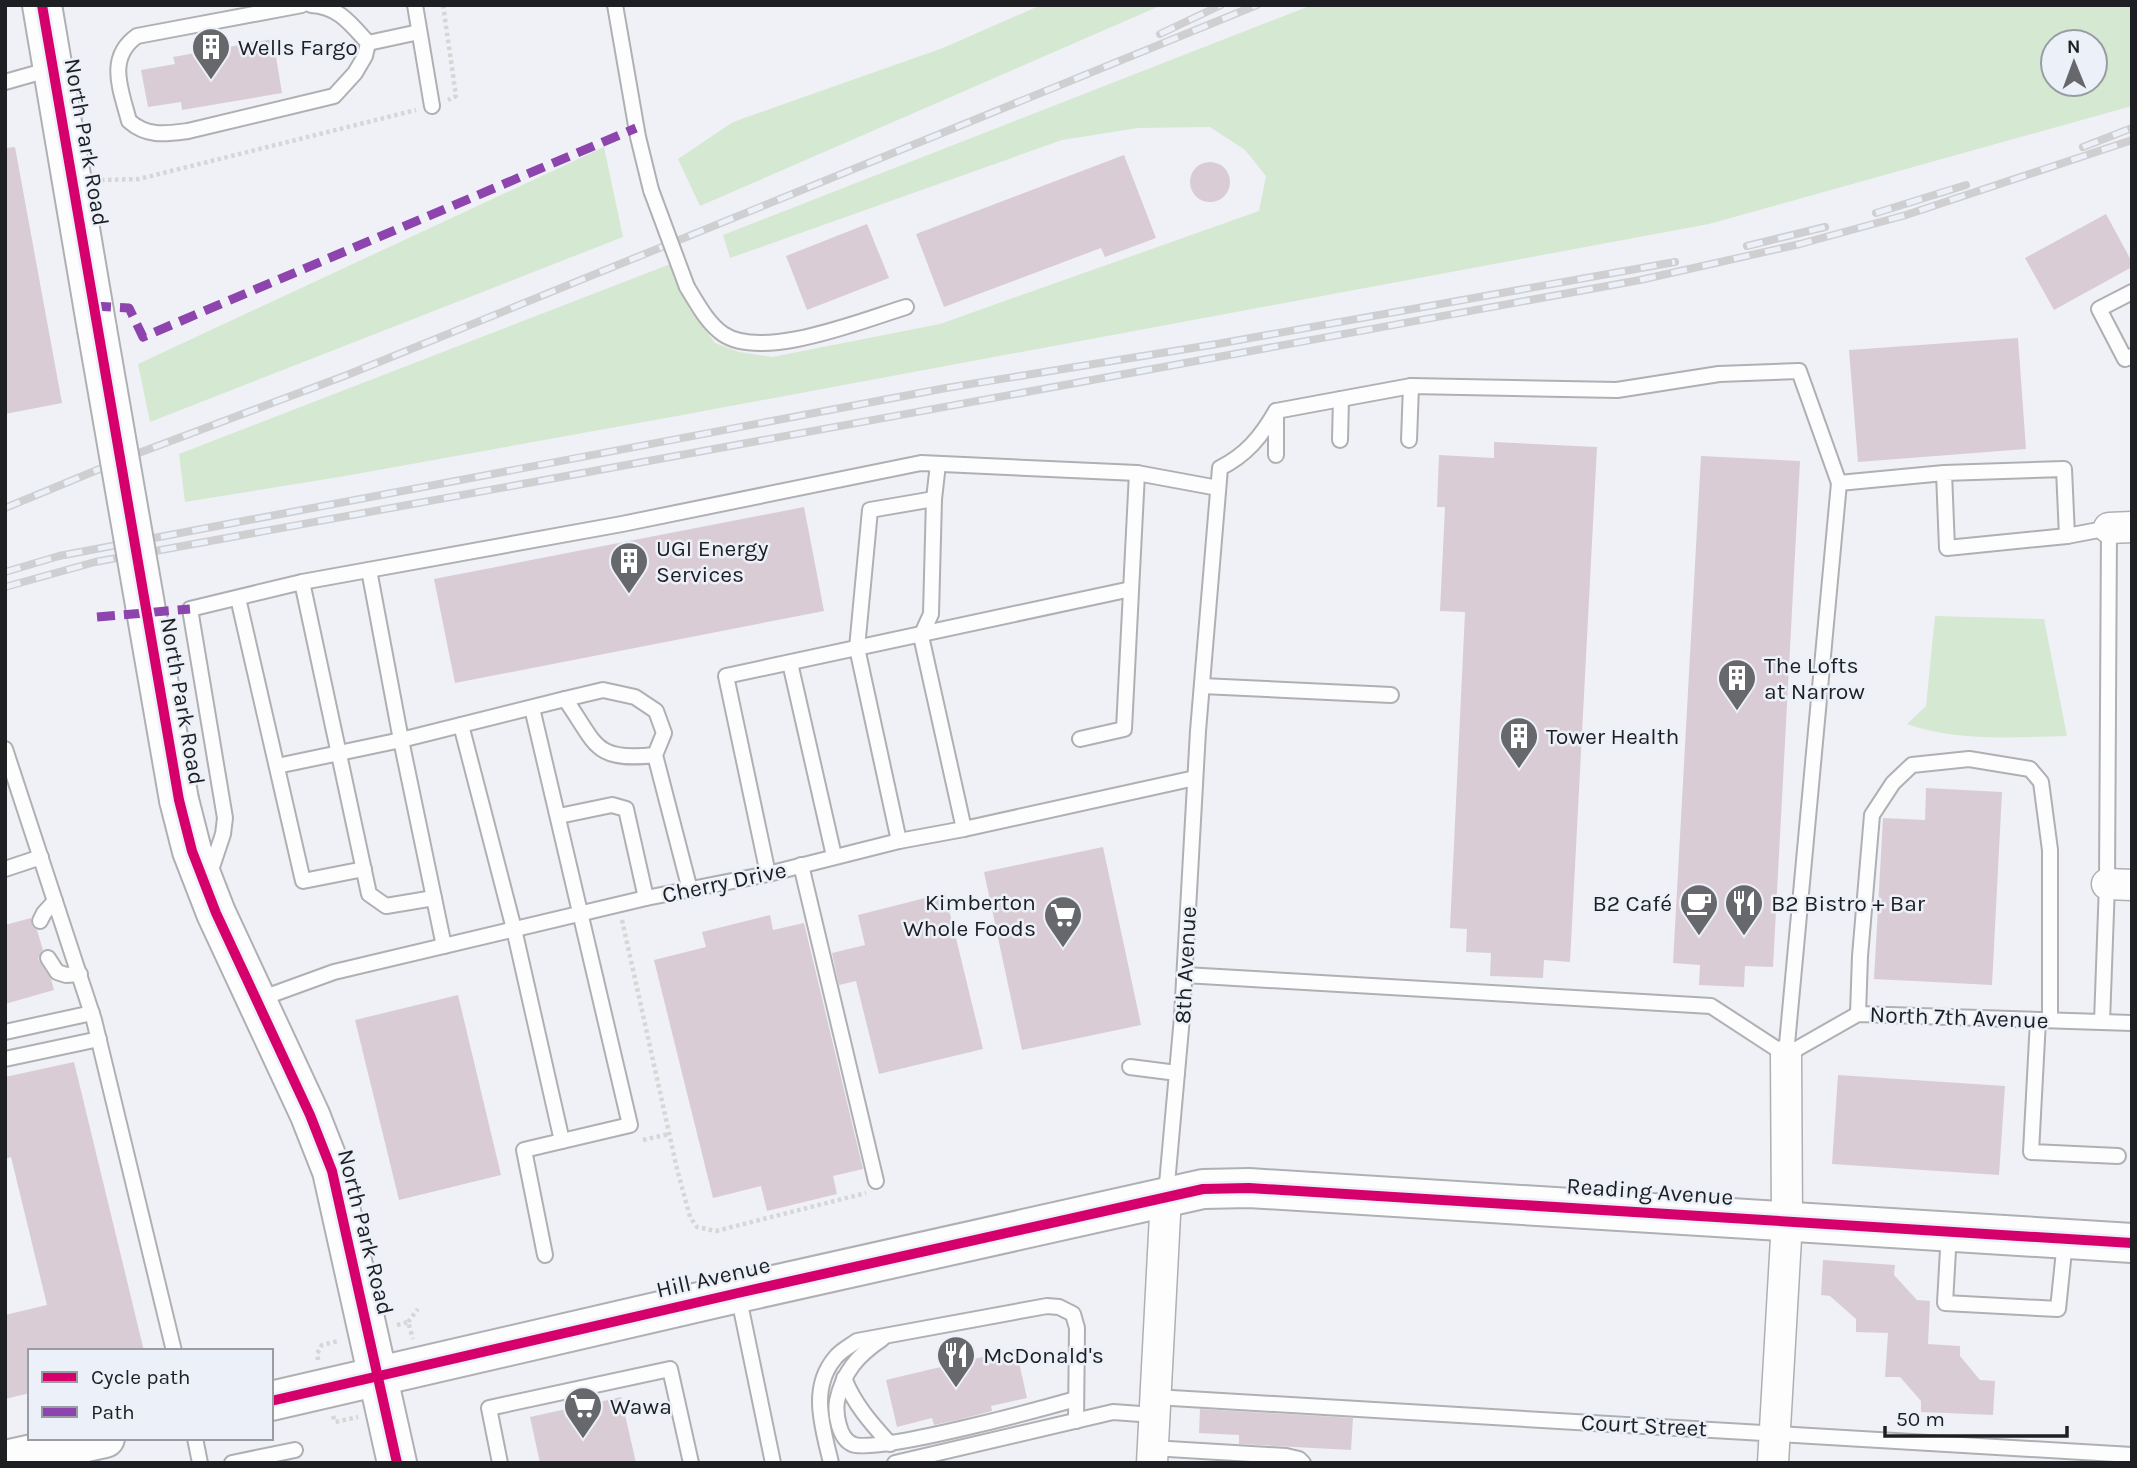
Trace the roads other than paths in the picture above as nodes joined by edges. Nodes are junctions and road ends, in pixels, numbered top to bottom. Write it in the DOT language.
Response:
graph roads {
  1 [pos="42,5"];
  2 [pos="302,5"];
  3 [pos="311,5"];
  4 [pos="415,5"];
  5 [pos="615,5"];
  6 [pos="419,32"];
  7 [pos="368,43"];
  8 [pos="53,69"];
  9 [pos="5,82"];
  10 [pos="432,106"];
  11 [pos="2132,292"];
  12 [pos="906,307"];
  13 [pos="2132,356"];
  14 [pos="1411,386"];
  15 [pos="1341,399"];
  16 [pos="1276,411"];
  17 [pos="1339,440"];
  18 [pos="1409,440"];
  19 [pos="1276,455"];
  20 [pos="938,464"];
  21 [pos="1137,473"];
  22 [pos="1944,473"];
  23 [pos="1839,483"];
  24 [pos="1218,488"];
  25 [pos="934,499"];
  26 [pos="2120,528"];
  27 [pos="2067,536"];
  28 [pos="369,570"];
  29 [pos="302,582"];
  30 [pos="1131,589"];
  31 [pos="237,598"];
  32 [pos="921,636"];
  33 [pos="858,648"];
  34 [pos="790,663"];
  35 [pos="1202,686"];
  36 [pos="1391,695"];
  37 [pos="565,699"];
  38 [pos="533,708"];
  39 [pos="461,725"];
  40 [pos="1080,739"];
  41 [pos="401,740"];
  42 [pos="5,749"];
  43 [pos="338,753"];
  44 [pos="655,755"];
  45 [pos="277,766"];
  46 [pos="1195,778"];
  47 [pos="559,816"];
  48 [pos="964,830"];
  49 [pos="899,841"];
  50 [pos="834,856"];
  51 [pos="41,857"];
  52 [pos="801,865"];
  53 [pos="5,869"];
  54 [pos="364,869"];
  55 [pos="768,874"];
  56 [pos="206,884"];
  57 [pos="2119,884"];
  58 [pos="690,890"];
  59 [pos="434,898"];
  60 [pos="646,898"];
  61 [pos="55,901"];
  62 [pos="580,914"];
  63 [pos="40,922"];
  64 [pos="514,929"];
  65 [pos="444,946"];
  66 [pos="48,958"];
  67 [pos="80,974"];
  68 [pos="1185,975"];
  69 [pos="256,1000"];
  70 [pos="92,1013"];
  71 [pos="1858,1014"];
  72 [pos="2044,1020"];
  73 [pos="2102,1022"];
  74 [pos="2132,1023"];
  75 [pos="5,1032"];
  76 [pos="99,1040"];
  77 [pos="1786,1055"];
  78 [pos="5,1059"];
  79 [pos="1130,1067"];
  80 [pos="1177,1073"];
  81 [pos="562,1141"];
  82 [pos="2118,1156"];
  83 [pos="876,1181"];
  84 [pos="1166,1196"];
  85 [pos="1787,1221"];
  86 [pos="1950,1231"];
  87 [pos="2065,1238"];
  88 [pos="2132,1242"];
  89 [pos="545,1255"];
  90 [pos="737,1293"];
  91 [pos="886,1336"];
  92 [pos="174,1349"];
  93 [pos="379,1376"];
  94 [pos="844,1378"];
  95 [pos="1076,1399"];
  96 [pos="273,1401"];
  97 [pos="1155,1406"];
  98 [pos="1076,1421"];
  99 [pos="1774,1433"];
  100 [pos="95,1440"];
  101 [pos="195,1440"];
  102 [pos="890,1444"];
  103 [pos="295,1450"];
  104 [pos="1152,1455"];
  105 [pos="2132,1455"];
  106 [pos="5,1460"];
  107 [pos="201,1463"];
  108 [pos="232,1463"];
  109 [pos="397,1463"];
  110 [pos="500,1463"];
  111 [pos="691,1463"];
  112 [pos="773,1463"];
  113 [pos="831,1463"];
  114 [pos="895,1463"];
  115 [pos="1303,1463"];
  116 [pos="1773,1463"];
  1 -- 8 [label="street, North Park Road"];
  2 -- 7 [label="lane"];
  3 -- 7 [label="lane"];
  4 -- 6 [label="lane"];
  5 -- 12 [label="lane, bridge"];
  6 -- 7 [label="lane"];
  6 -- 10 [label="lane"];
  8 -- 9 [label="lane"];
  8 -- 56 [label="street, North Park Road, bridge"];
  11 -- 13 [label="lane"];
  14 -- 15 [label="lane"];
  14 -- 18 [label="lane"];
  14 -- 23 [label="lane"];
  15 -- 16 [label="lane"];
  15 -- 17 [label="lane"];
  16 -- 19 [label="lane"];
  16 -- 24 [label="lane, 8th Avenue"];
  20 -- 21 [label="lane"];
  20 -- 25 [label="lane"];
  20 -- 28 [label="lane"];
  21 -- 24 [label="lane"];
  21 -- 30 [label="lane"];
  22 -- 23 [label="lane"];
  22 -- 27 [label="lane"];
  22 -- 27 [label="lane"];
  23 -- 77 [label="lane"];
  24 -- 35 [label="lane, 8th Avenue"];
  25 -- 32 [label="lane"];
  25 -- 33 [label="lane"];
  26 -- 27 [label="lane"];
  26 -- 57 [label="lane"];
  28 -- 29 [label="lane"];
  28 -- 41 [label="lane"];
  29 -- 31 [label="lane"];
  29 -- 43 [label="lane"];
  30 -- 32 [label="lane"];
  30 -- 40 [label="lane"];
  31 -- 45 [label="lane"];
  31 -- 56 [label="lane"];
  32 -- 33 [label="lane"];
  32 -- 48 [label="lane"];
  33 -- 34 [label="lane"];
  33 -- 49 [label="lane"];
  34 -- 50 [label="lane"];
  34 -- 55 [label="lane"];
  35 -- 36 [label="lane"];
  35 -- 46 [label="lane, 8th Avenue"];
  37 -- 38 [label="lane"];
  37 -- 44 [label="lane"];
  37 -- 44 [label="lane"];
  38 -- 39 [label="lane"];
  38 -- 47 [label="lane"];
  39 -- 41 [label="lane"];
  39 -- 64 [label="lane"];
  41 -- 43 [label="lane"];
  41 -- 59 [label="lane"];
  42 -- 51 [label="lane"];
  43 -- 45 [label="lane"];
  43 -- 54 [label="lane"];
  44 -- 58 [label="lane"];
  45 -- 54 [label="lane"];
  46 -- 48 [label="lane, Cherry Drive"];
  46 -- 68 [label="lane, 8th Avenue"];
  47 -- 60 [label="lane"];
  47 -- 62 [label="lane"];
  48 -- 49 [label="lane, Cherry Drive"];
  49 -- 50 [label="lane, Cherry Drive"];
  50 -- 52 [label="lane, Cherry Drive"];
  51 -- 53 [label="lane"];
  51 -- 61 [label="lane"];
  52 -- 55 [label="lane, Cherry Drive"];
  52 -- 83 [label="lane"];
  54 -- 59 [label="lane"];
  55 -- 58 [label="lane, Cherry Drive"];
  56 -- 69 [label="street, North Park Road"];
  57 -- 73 [label="lane"];
  58 -- 60 [label="lane, Cherry Drive"];
  59 -- 65 [label="lane"];
  60 -- 62 [label="lane, Cherry Drive"];
  61 -- 63 [label="lane"];
  61 -- 67 [label="lane"];
  62 -- 64 [label="lane, Cherry Drive"];
  62 -- 81 [label="lane"];
  64 -- 65 [label="lane, Cherry Drive"];
  64 -- 81 [label="lane"];
  65 -- 69 [label="lane, Cherry Drive"];
  66 -- 67 [label="lane"];
  67 -- 70 [label="lane"];
  68 -- 77 [label="lane"];
  68 -- 80 [label="lane, 8th Avenue"];
  69 -- 93 [label="street, North Park Road"];
  70 -- 75 [label="lane"];
  70 -- 76 [label="lane"];
  71 -- 72 [label="lane, North 7th Avenue"];
  71 -- 72 [label="lane"];
  71 -- 77 [label="lane, North 7th Avenue"];
  72 -- 73 [label="lane, North 7th Avenue"];
  72 -- 82 [label="lane"];
  73 -- 74 [label="lane, North 7th Avenue"];
  76 -- 78 [label="lane"];
  76 -- 92 [label="lane"];
  77 -- 85 [label="street"];
  79 -- 80 [label="lane"];
  80 -- 84 [label="lane, 8th Avenue"];
  81 -- 89 [label="lane"];
  84 -- 85 [label="street, Reading Avenue"];
  84 -- 90 [label="street, Hill Avenue"];
  84 -- 97 [label="street, 8th Avenue"];
  85 -- 86 [label="street, Reading Avenue"];
  85 -- 99 [label="street"];
  86 -- 87 [label="street, Reading Avenue"];
  86 -- 87 [label="lane"];
  87 -- 88 [label="street, Reading Avenue"];
  90 -- 93 [label="street, Hill Avenue"];
  90 -- 112 [label="lane"];
  91 -- 94 [label="lane"];
  91 -- 95 [label="lane"];
  91 -- 113 [label="lane"];
  93 -- 96 [label="street, Hill Avenue"];
  93 -- 109 [label="street, North Park Road"];
  94 -- 102 [label="lane"];
  94 -- 102 [label="lane"];
  95 -- 98 [label="lane"];
  95 -- 102 [label="lane"];
  97 -- 98 [label="lane, Court Street"];
  97 -- 99 [label="lane, Court Street"];
  97 -- 104 [label="street, 8th Avenue"];
  98 -- 114 [label="lane, Court Street"];
  99 -- 105 [label="lane, Court Street"];
  99 -- 116 [label="street"];
  100 -- 106 [label="street"];
  101 -- 107 [label="lane"];
  103 -- 108 [label="lane"];
  104 -- 115 [label="lane"];
  110 -- 111 [label="lane"];
}
